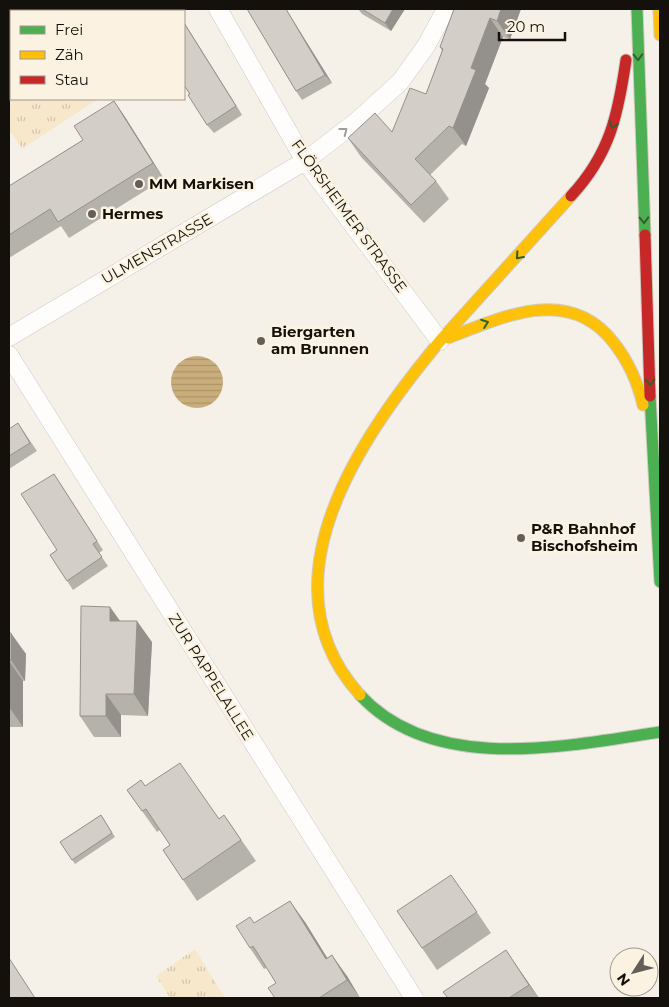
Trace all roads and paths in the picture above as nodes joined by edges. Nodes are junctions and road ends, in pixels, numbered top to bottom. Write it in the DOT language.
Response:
graph roads {
  1 [pos="218,9"];
  2 [pos="446,9"];
  3 [pos="636,9"];
  4 [pos="659,9"];
  5 [pos="660,35"];
  6 [pos="305,161"];
  7 [pos="9,337"];
  8 [pos="440,341"];
  9 [pos="9,355"];
  10 [pos="653,472"];
  11 [pos="660,582"];
  12 [pos="660,732"];
  13 [pos="414,998"];
  1 -- 6 [label="street, FLÖRSHEIMER STRASSE"];
  6 -- 2 [label="street, ULMENSTRASSE, one-way"];
  3 -- 8 [label="main road, one-way"];
  3 -- 10 [label="main road, one-way"];
  4 -- 5 [label="main road"];
  6 -- 7 [label="street, ULMENSTRASSE"];
  6 -- 8 [label="street, FLÖRSHEIMER STRASSE"];
  8 -- 10 [label="main road, one-way"];
  8 -- 12 [label="main road"];
  9 -- 13 [label="street, ZUR PAPPELALLEE"];
  10 -- 11 [label="main road"];
}
